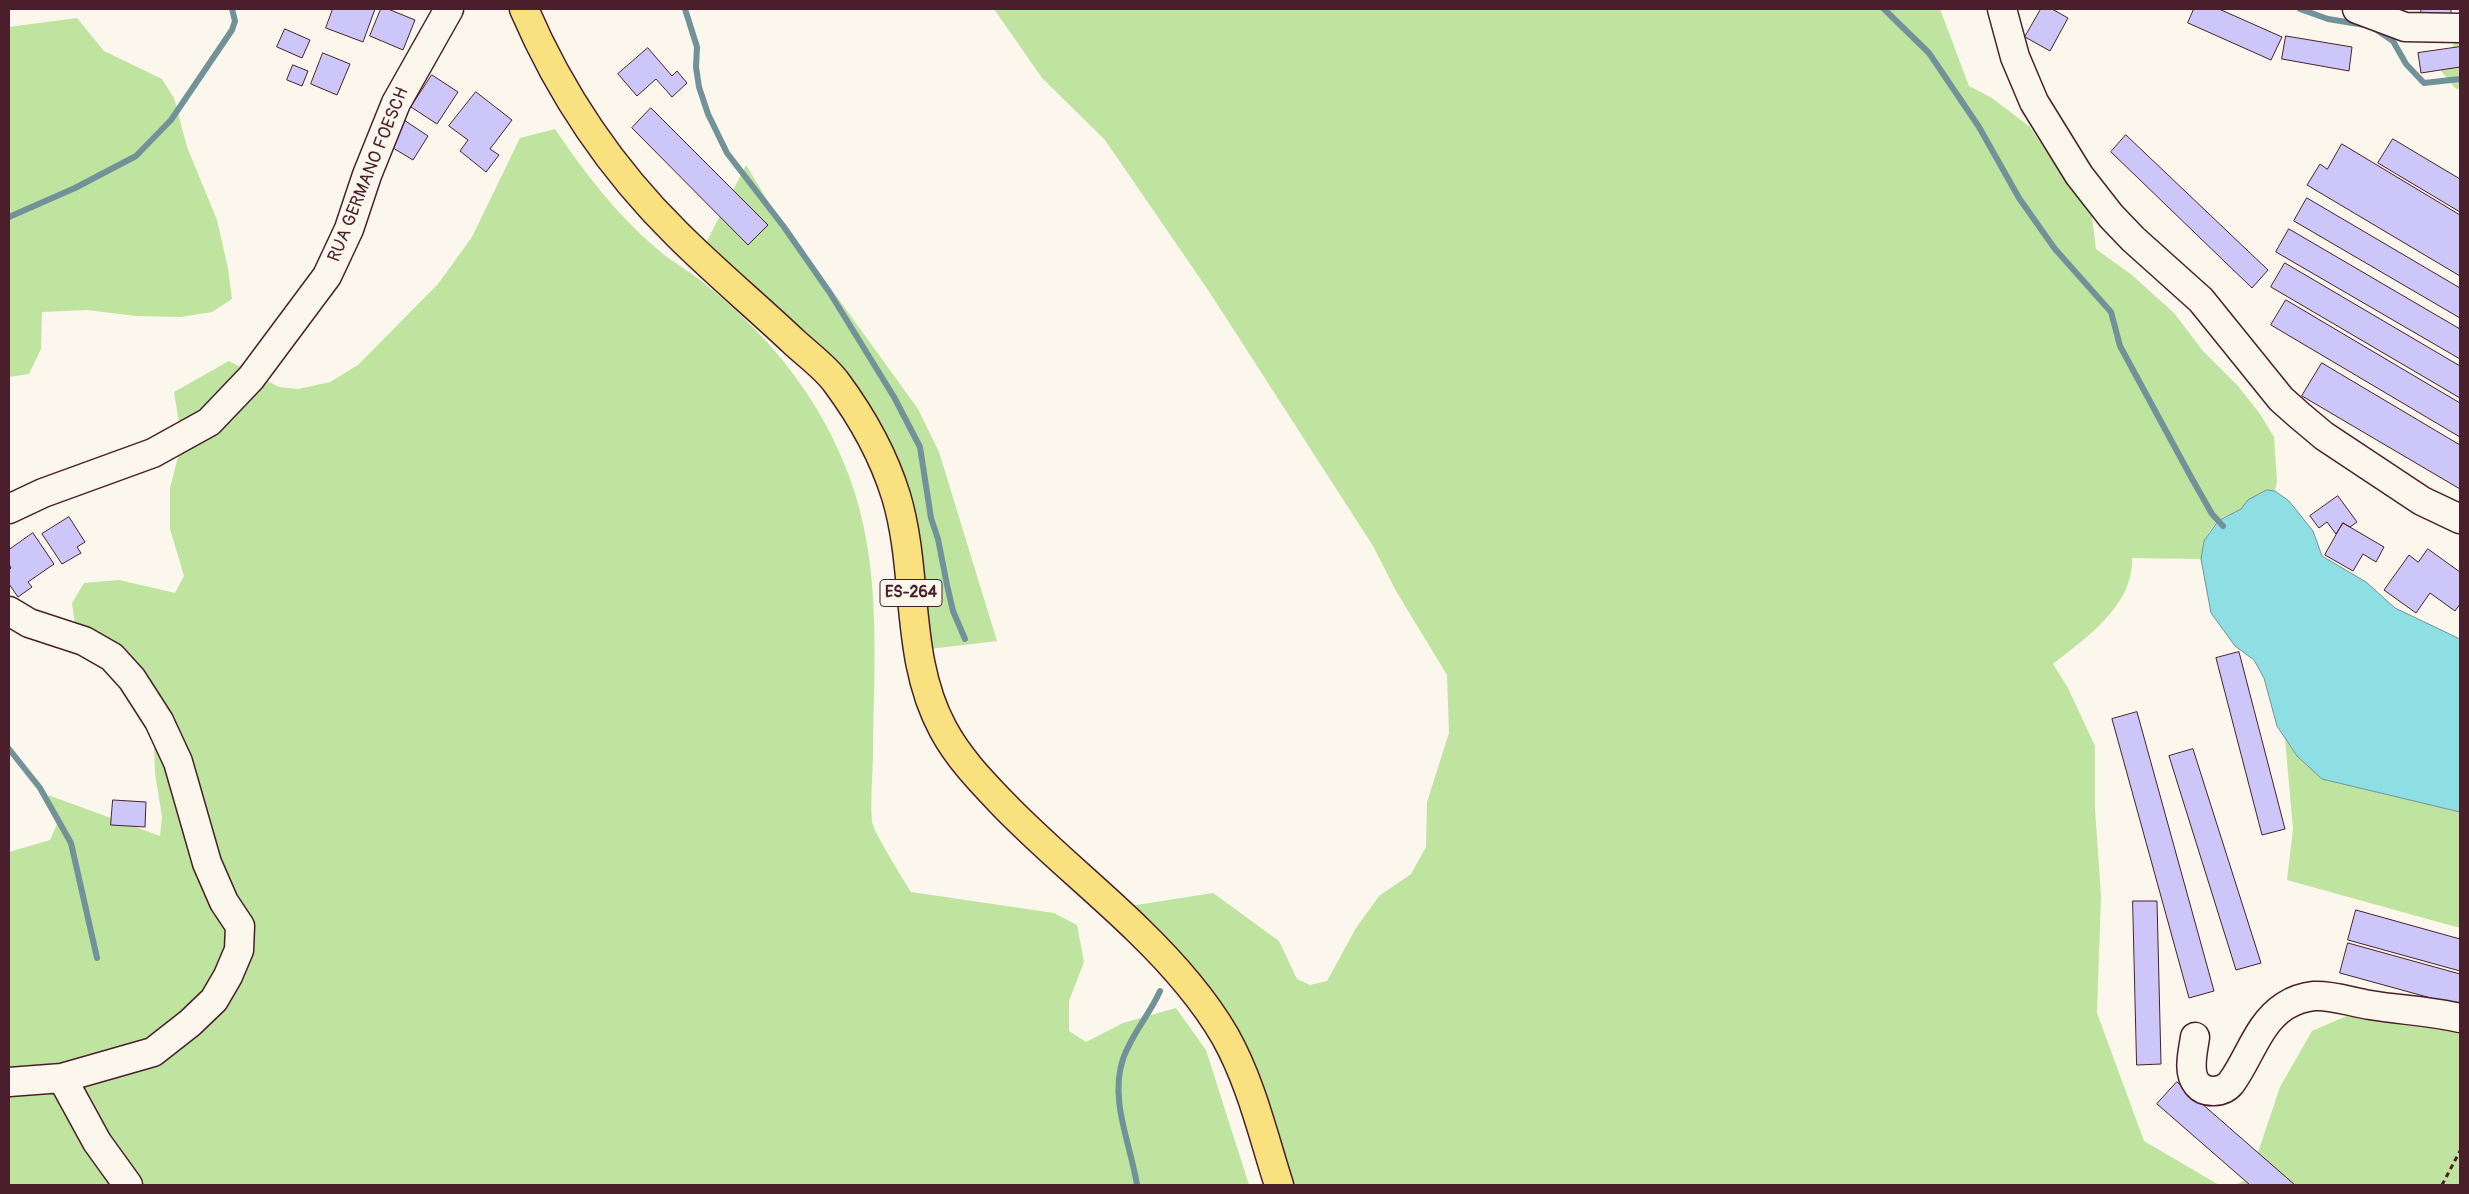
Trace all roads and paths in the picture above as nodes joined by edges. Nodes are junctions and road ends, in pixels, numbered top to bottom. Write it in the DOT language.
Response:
graph roads {
  1 [pos="449,9"];
  2 [pos="524,9"];
  3 [pos="2002,9"];
  4 [pos="2357,9"];
  5 [pos="2460,28"];
  6 [pos="9,509"];
  7 [pos="2460,519"];
  8 [pos="9,611"];
  9 [pos="2460,1018"];
  10 [pos="2195,1037"];
  11 [pos="62,1078"];
  12 [pos="9,1082"];
  13 [pos="2460,1151"];
  14 [pos="128,1185"];
  15 [pos="1279,1185"];
  16 [pos="2442,1185"];
  1 -- 6 [label="street, RUA GERMANO FOESCH"];
  2 -- 15 [label="main road, ES-264"];
  3 -- 7 [label="street"];
  4 -- 5 [label="street"];
  8 -- 11 [label="street"];
  9 -- 10 [label="street"];
  11 -- 12 [label="street"];
  11 -- 14 [label="street"];
  13 -- 16 [label="path"];
}
